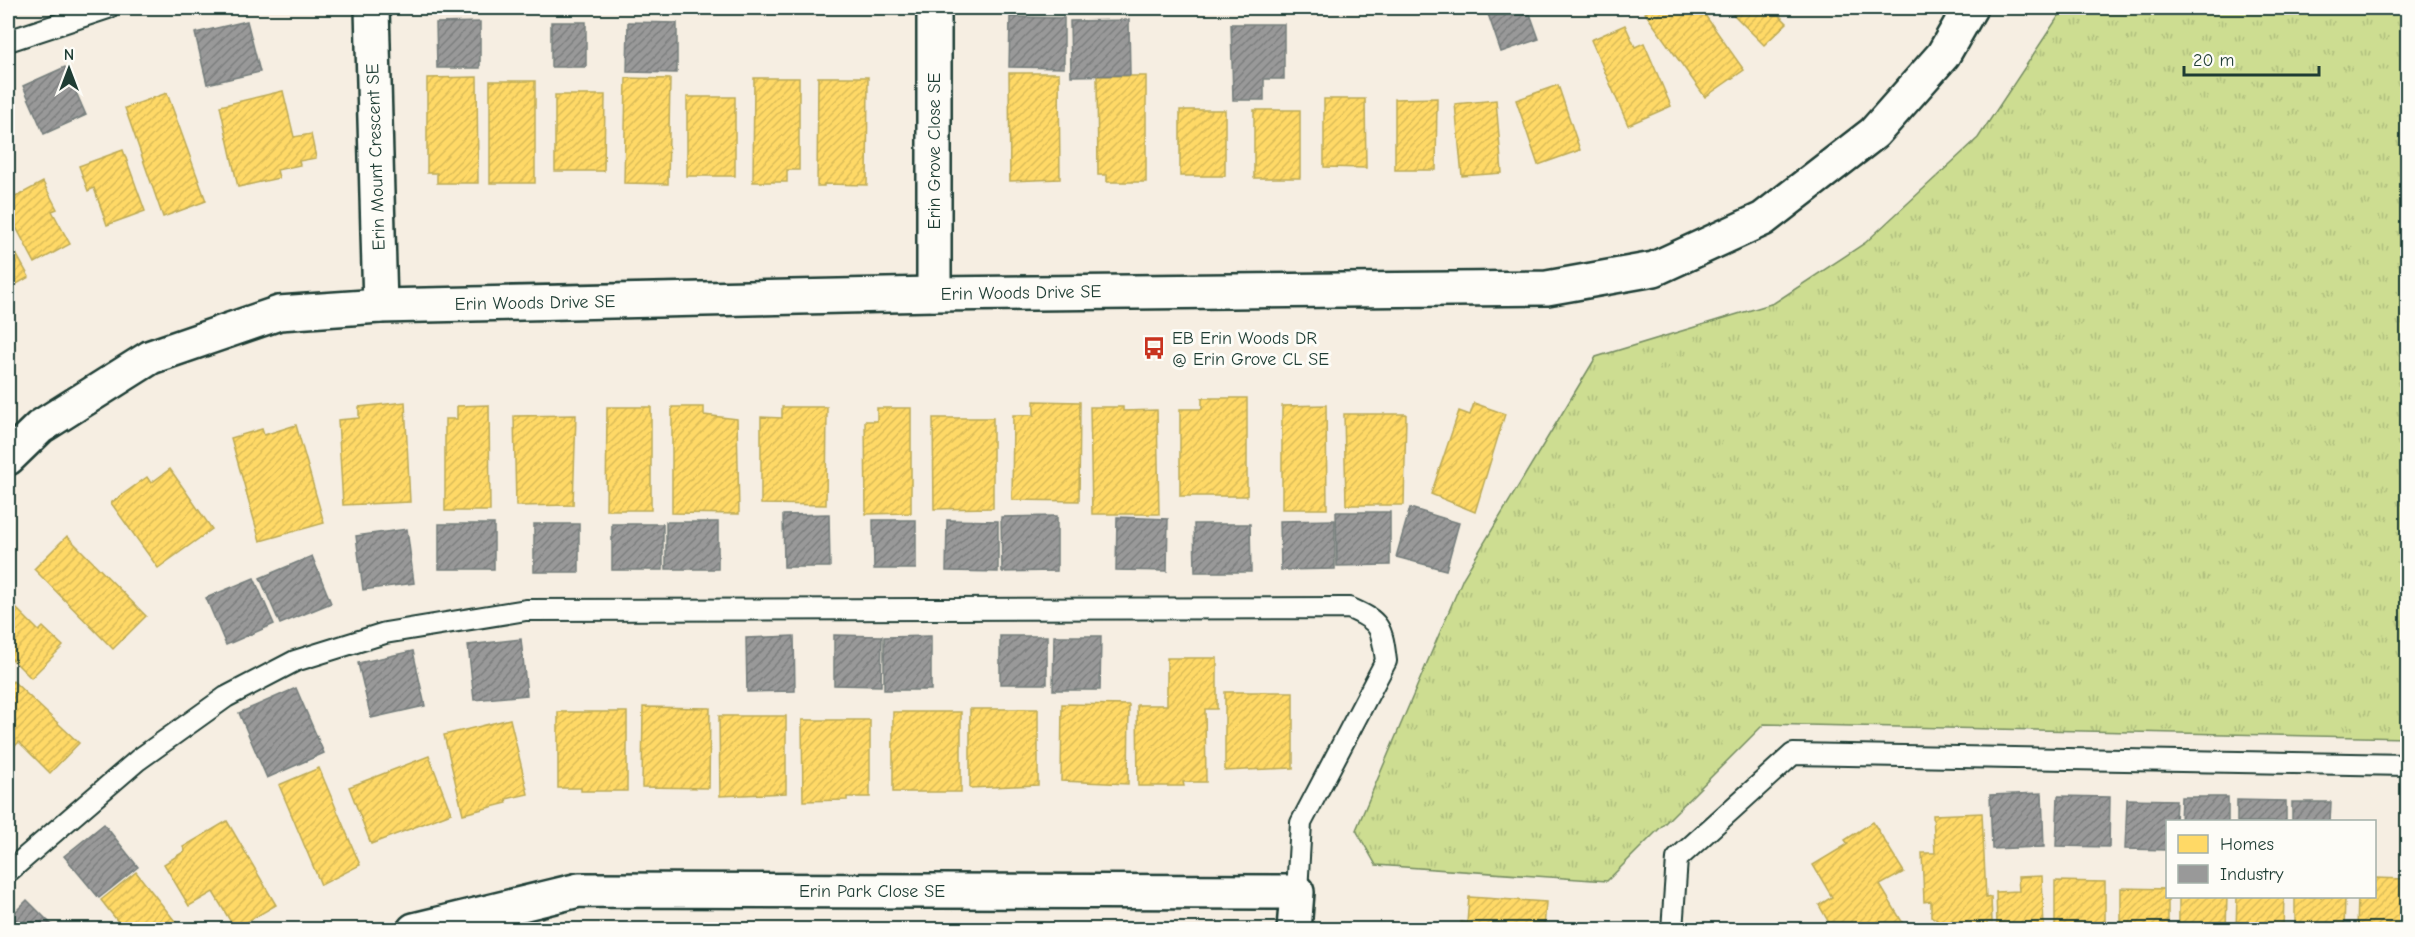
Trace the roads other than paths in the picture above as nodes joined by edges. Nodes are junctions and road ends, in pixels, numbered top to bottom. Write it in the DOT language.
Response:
graph roads {
  1 [pos="108,8"];
  2 [pos="372,8"];
  3 [pos="934,8"];
  4 [pos="1970,8"];
  5 [pos="8,41"];
  6 [pos="934,294"];
  7 [pos="380,306"];
  8 [pos="8,458"];
  9 [pos="2408,765"];
  10 [pos="8,872"];
  11 [pos="1297,892"];
  12 [pos="414,930"];
  13 [pos="1294,930"];
  14 [pos="1672,930"];
  1 -- 5 [label="lane"];
  2 -- 7 [label="street, Erin Mount Crescent SE"];
  3 -- 6 [label="street, Erin Grove Close SE"];
  4 -- 6 [label="street, Erin Woods Drive SE"];
  6 -- 7 [label="street, Erin Woods Drive SE"];
  7 -- 8 [label="street, Erin Woods Drive SE"];
  9 -- 14 [label="lane"];
  10 -- 11 [label="lane"];
  11 -- 12 [label="street, Erin Park Close SE"];
  11 -- 13 [label="street"];
}
